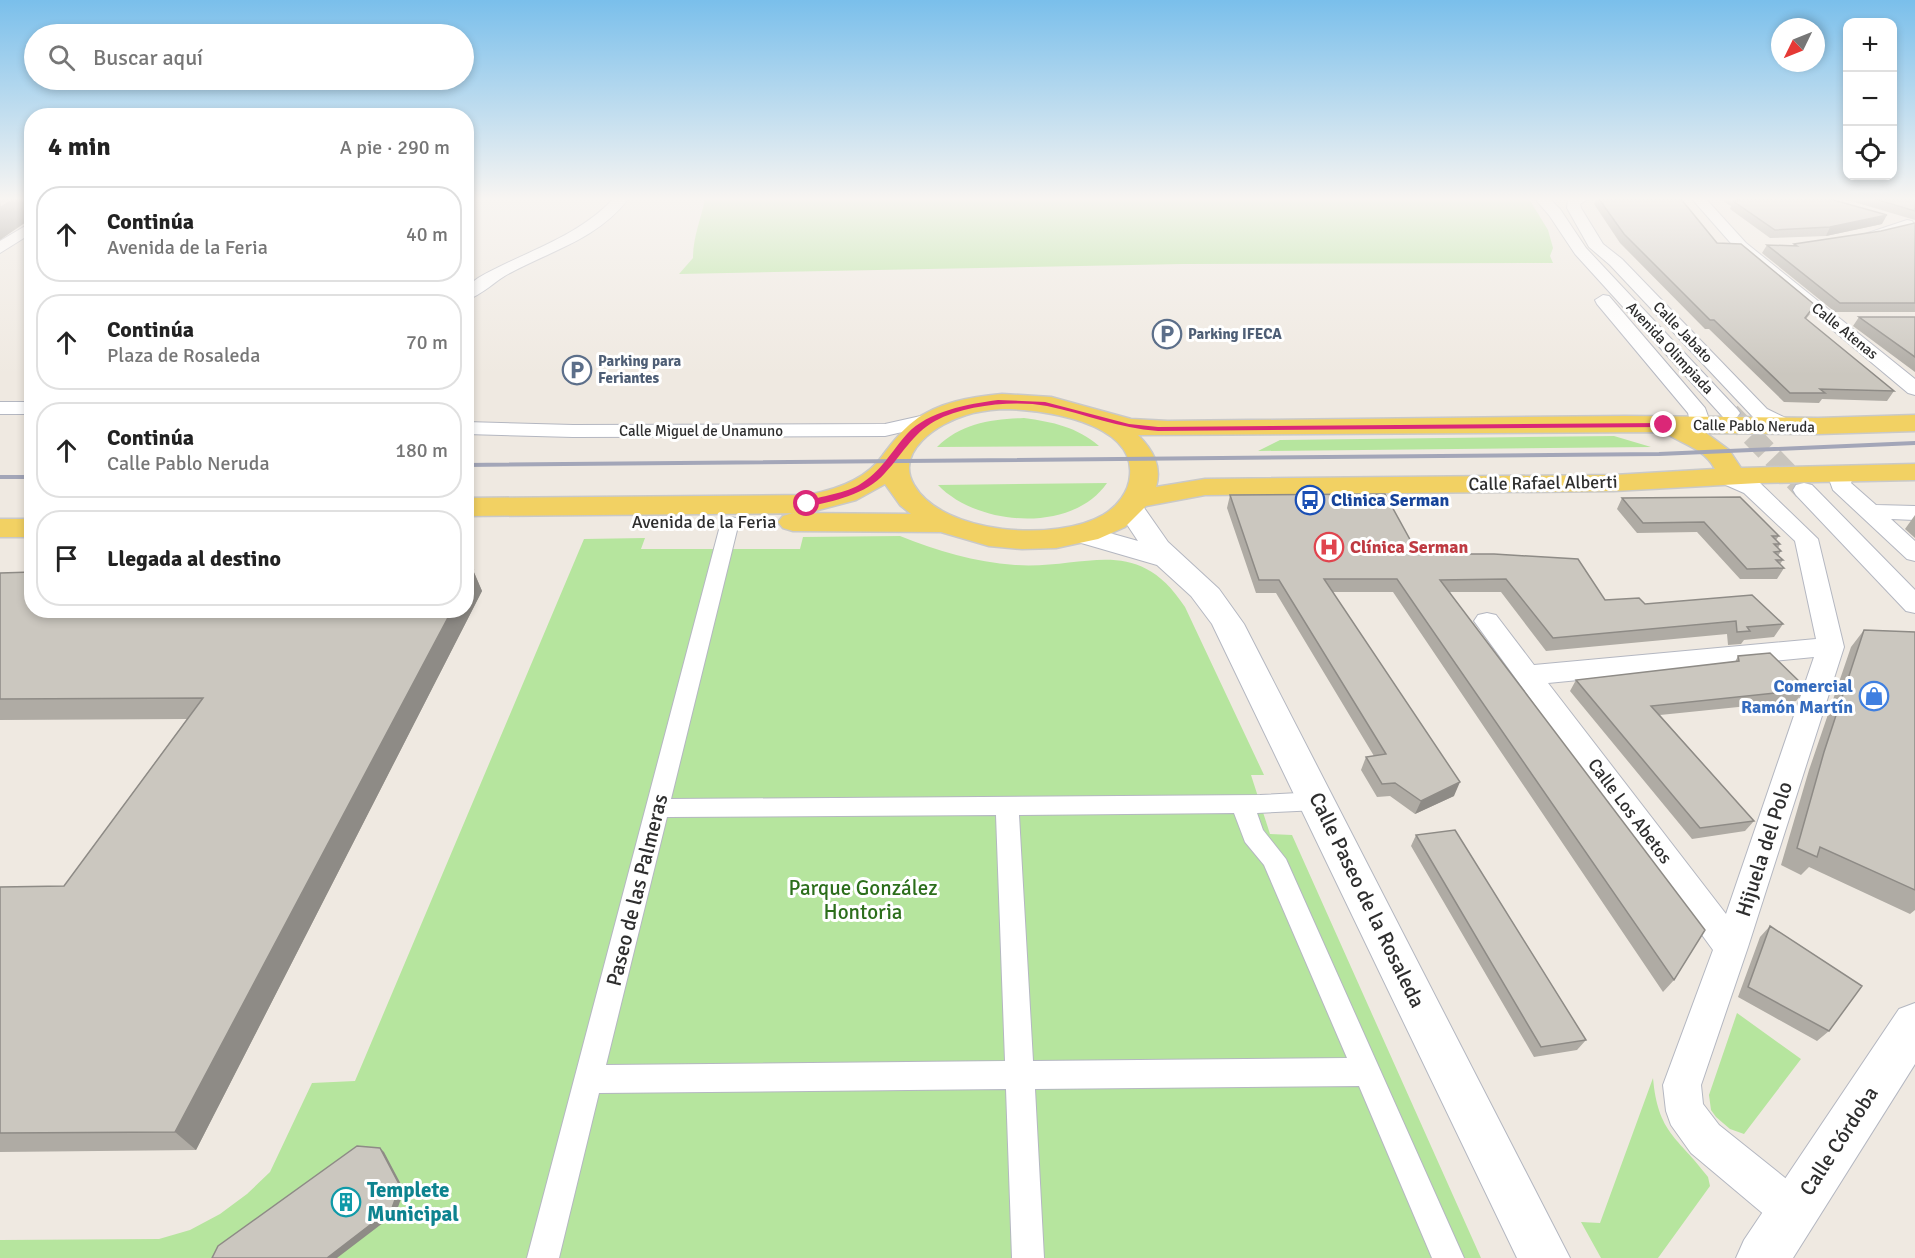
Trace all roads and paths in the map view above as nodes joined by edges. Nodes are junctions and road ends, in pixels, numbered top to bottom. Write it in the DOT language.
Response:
graph roads {
  1 [pos="529,258"];
  2 [pos="1572,258"];
  3 [pos="1587,258"];
  4 [pos="1611,258"];
  5 [pos="1756,258"];
  6 [pos="474,289"];
  7 [pos="1830,319"];
  8 [pos="1853,319"];
  9 [pos="1915,389"];
  10 [pos="0,408"];
  11 [pos="24,408"];
  12 [pos="1730,413"];
  13 [pos="1090,415"];
  14 [pos="934,419"];
  15 [pos="1915,423"];
  16 [pos="1664,425"];
  17 [pos="1692,425"];
  18 [pos="1790,426"];
  19 [pos="1818,426"];
  20 [pos="474,428"];
  21 [pos="898,453"];
  22 [pos="1915,472"];
  23 [pos="1843,474"];
  24 [pos="1881,474"];
  25 [pos="1727,477"];
  26 [pos="1804,490"];
  27 [pos="1133,504"];
  28 [pos="474,507"];
  29 [pos="24,510"];
  30 [pos="0,511"];
  31 [pos="1870,512"];
  32 [pos="1915,513"];
  33 [pos="730,522"];
  34 [pos="942,523"];
  35 [pos="474,524"];
  36 [pos="0,528"];
  37 [pos="24,528"];
  38 [pos="1081,534"];
  39 [pos="1915,554"];
  40 [pos="1167,559"];
  41 [pos="1915,605"];
  42 [pos="1486,621"];
  43 [pos="1831,647"];
  44 [pos="1528,675"];
  45 [pos="1318,801"];
  46 [pos="1242,803"];
  47 [pos="1006,805"];
  48 [pos="658,808"];
  49 [pos="1731,947"];
  50 [pos="1912,1034"];
  51 [pos="1366,1072"];
  52 [pos="1019,1074"];
  53 [pos="589,1078"];
  54 [pos="1794,1212"];
  55 [pos="543,1258"];
  56 [pos="1028,1258"];
  57 [pos="1448,1258"];
  58 [pos="1544,1258"];
  59 [pos="1762,1258"];
  1 -- 6 [label="street"];
  2 -- 17 [label="street"];
  3 -- 12 [label="street, Avenida Olimpiada"];
  4 -- 18 [label="street, Calle Jabato"];
  5 -- 7 [label="street, Calle Atenas"];
  7 -- 8 [label="street"];
  7 -- 9 [label="street, Calle Atenas"];
  10 -- 11 [label="street"];
  13 -- 14 [label="main road"];
  13 -- 16 [label="main road, Calle Pablo Neruda"];
  13 -- 27 [label="main road"];
  14 -- 20 [label="street, Calle Miguel de Unamuno"];
  14 -- 21 [label="main road"];
  15 -- 19 [label="main road, Calle Pablo Neruda"];
  16 -- 17 [label="main road, Calle Pablo Neruda"];
  16 -- 25 [label="main road"];
  17 -- 18 [label="main road, Calle Pablo Neruda"];
  18 -- 19 [label="main road, Calle Pablo Neruda"];
  19 -- 24 [label="main road"];
  21 -- 28 [label="main road, Avenida de la Feria"];
  21 -- 34 [label="main road"];
  22 -- 24 [label="main road, Calle Rafael Alberti"];
  23 -- 24 [label="main road, Calle Rafael Alberti"];
  23 -- 25 [label="main road, Calle Rafael Alberti"];
  23 -- 31 [label="street"];
  25 -- 27 [label="main road, Calle Rafael Alberti"];
  25 -- 43 [label="street"];
  26 -- 41 [label="street"];
  27 -- 38 [label="main road"];
  27 -- 40 [label="street, Calle Paseo de la Rosaleda"];
  29 -- 30 [label="main road"];
  31 -- 32 [label="street"];
  31 -- 39 [label="street"];
  33 -- 34 [label="main road, Avenida de la Feria"];
  33 -- 35 [label="main road, Avenida de la Feria"];
  33 -- 48 [label="street, Paseo de las Palmeras"];
  34 -- 38 [label="main road"];
  36 -- 37 [label="main road"];
  38 -- 40 [label="street, Calle Paseo de la Rosaleda"];
  40 -- 45 [label="street, Calle Paseo de la Rosaleda"];
  42 -- 44 [label="street, Calle Los Abetos"];
  43 -- 44 [label="street"];
  43 -- 49 [label="street, Hijuela del Polo"];
  44 -- 49 [label="street, Calle Los Abetos"];
  45 -- 46 [label="street"];
  45 -- 58 [label="street, Calle Paseo de la Rosaleda"];
  46 -- 47 [label="street"];
  46 -- 51 [label="street"];
  47 -- 48 [label="street"];
  47 -- 52 [label="street"];
  48 -- 53 [label="street, Paseo de las Palmeras"];
  49 -- 54 [label="street, Hijuela del Polo"];
  50 -- 54 [label="street, Calle Córdoba"];
  51 -- 52 [label="street"];
  51 -- 57 [label="street"];
  52 -- 53 [label="street"];
  52 -- 56 [label="street"];
  53 -- 55 [label="street, Paseo de las Palmeras"];
  54 -- 59 [label="street, Calle Córdoba"];
}
